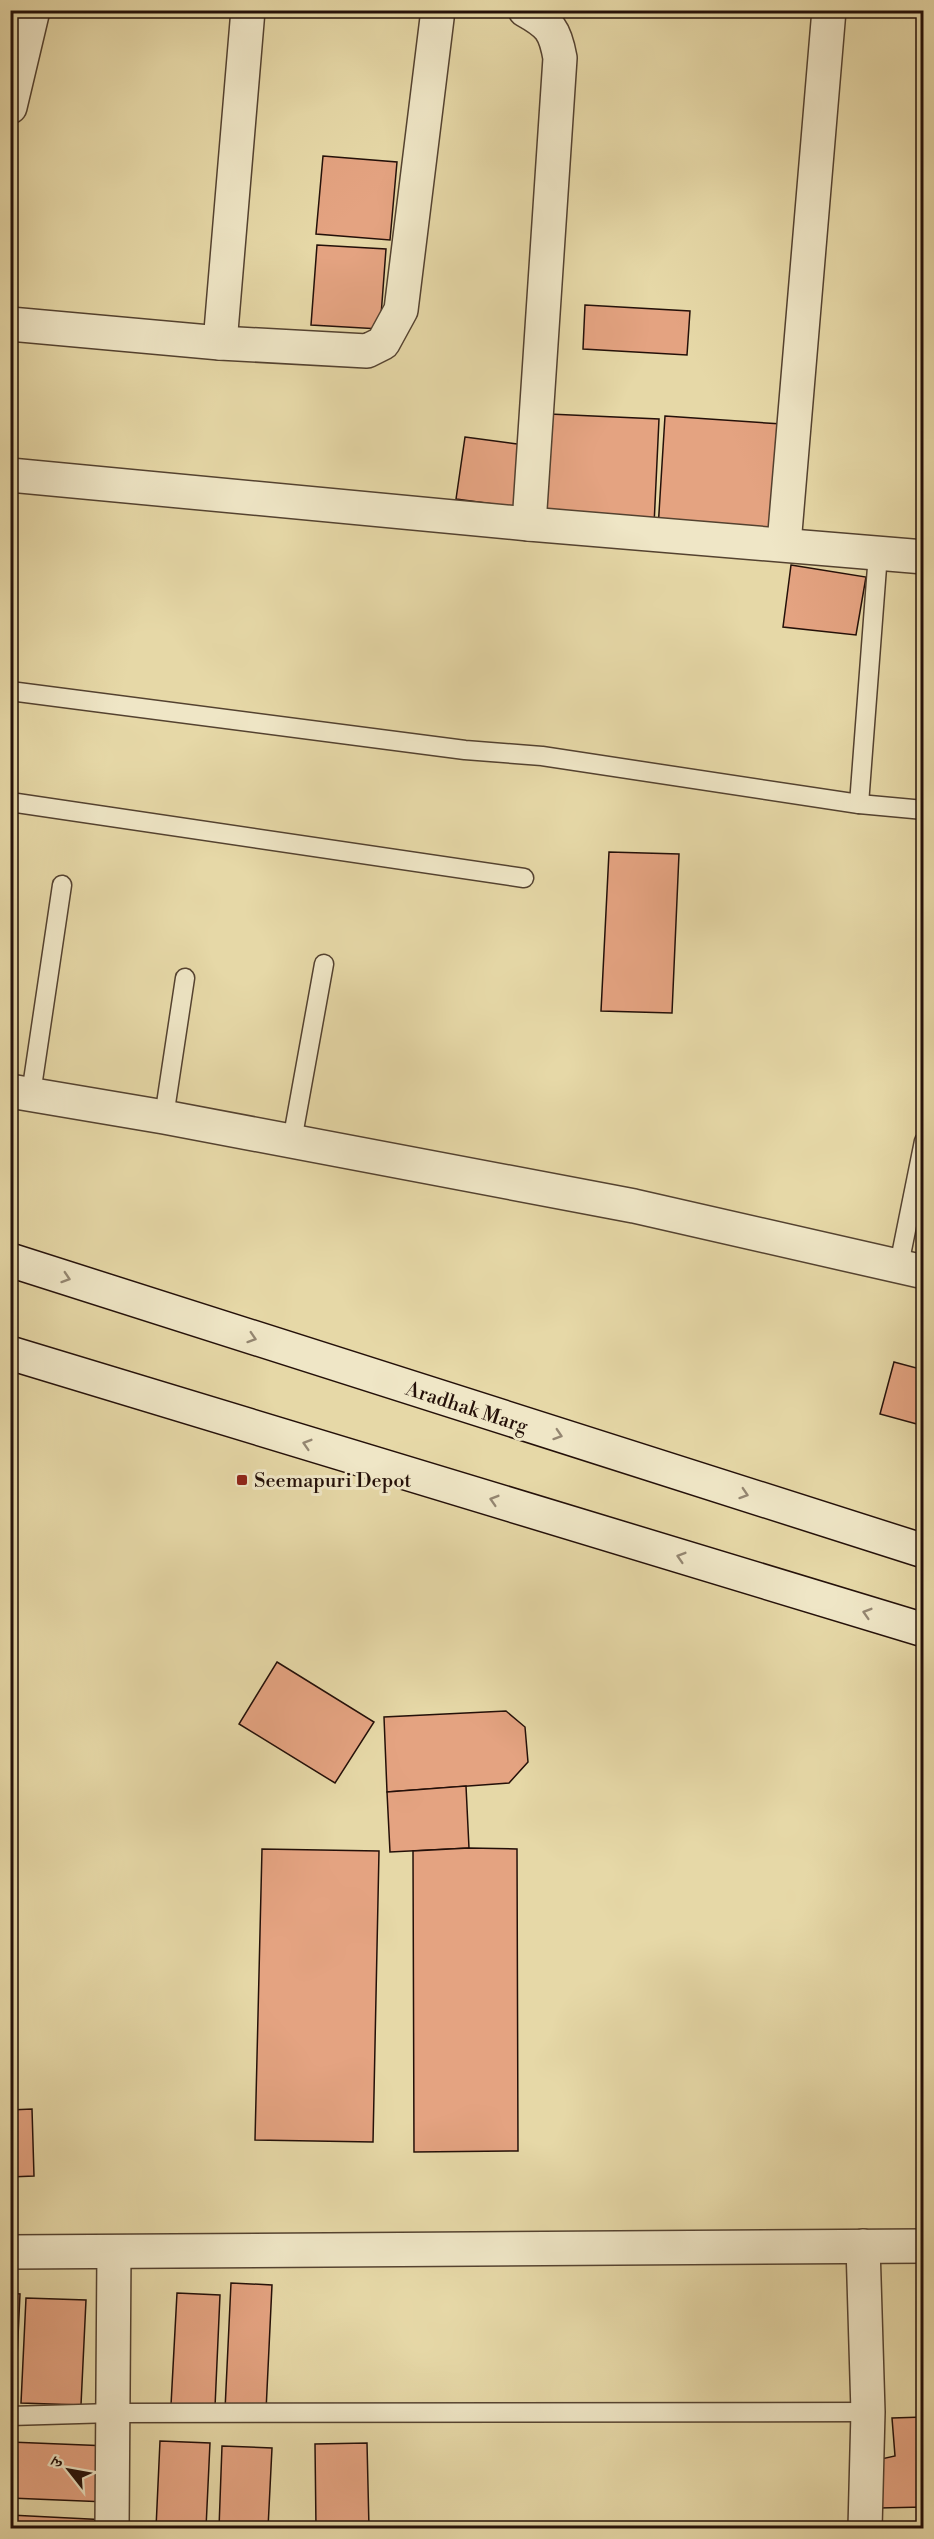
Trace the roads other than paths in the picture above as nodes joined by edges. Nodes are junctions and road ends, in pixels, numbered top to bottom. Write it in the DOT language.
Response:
graph roads {
  1 [pos="33,10"];
  2 [pos="248,10"];
  3 [pos="438,10"];
  4 [pos="525,10"];
  5 [pos="829,10"];
  6 [pos="10,107"];
  7 [pos="10,324"];
  8 [pos="219,343"];
  9 [pos="10,475"];
  10 [pos="529,524"];
  11 [pos="784,544"];
  12 [pos="878,554"];
  13 [pos="924,557"];
  14 [pos="10,691"];
  15 [pos="10,802"];
  16 [pos="859,804"];
  17 [pos="924,810"];
  18 [pos="524,878"];
  19 [pos="62,885"];
  20 [pos="324,964"];
  21 [pos="184,978"];
  22 [pos="21,1093"];
  23 [pos="164,1117"];
  24 [pos="292,1141"];
  25 [pos="924,1141"];
  26 [pos="10,1260"];
  27 [pos="911,1268"];
  28 [pos="10,1353"];
  29 [pos="924,1551"];
  30 [pos="924,1630"];
  31 [pos="863,2246"];
  32 [pos="924,2246"];
  33 [pos="10,2252"];
  34 [pos="114,2252"];
  35 [pos="868,2412"];
  36 [pos="113,2413"];
  37 [pos="10,2416"];
  38 [pos="112,2529"];
  39 [pos="865,2529"];
  1 -- 6 [label="street"];
  2 -- 8 [label="street"];
  3 -- 8 [label="street"];
  4 -- 10 [label="street"];
  5 -- 11 [label="street"];
  7 -- 8 [label="street"];
  9 -- 10 [label="street"];
  10 -- 11 [label="street"];
  11 -- 12 [label="street"];
  12 -- 13 [label="street"];
  12 -- 16 [label="lane"];
  14 -- 16 [label="lane"];
  15 -- 18 [label="lane"];
  16 -- 17 [label="lane"];
  19 -- 22 [label="lane"];
  20 -- 24 [label="lane"];
  21 -- 23 [label="lane"];
  22 -- 23 [label="street"];
  23 -- 24 [label="street"];
  24 -- 27 [label="street"];
  25 -- 27 [label="lane"];
  26 -- 29 [label="street, Aradhak Marg, one-way"];
  30 -- 28 [label="street, one-way"];
  31 -- 32 [label="street"];
  31 -- 34 [label="street"];
  31 -- 35 [label="street"];
  33 -- 34 [label="street"];
  34 -- 36 [label="street"];
  35 -- 36 [label="lane"];
  35 -- 39 [label="street"];
  36 -- 37 [label="lane"];
  36 -- 38 [label="street"];
}
